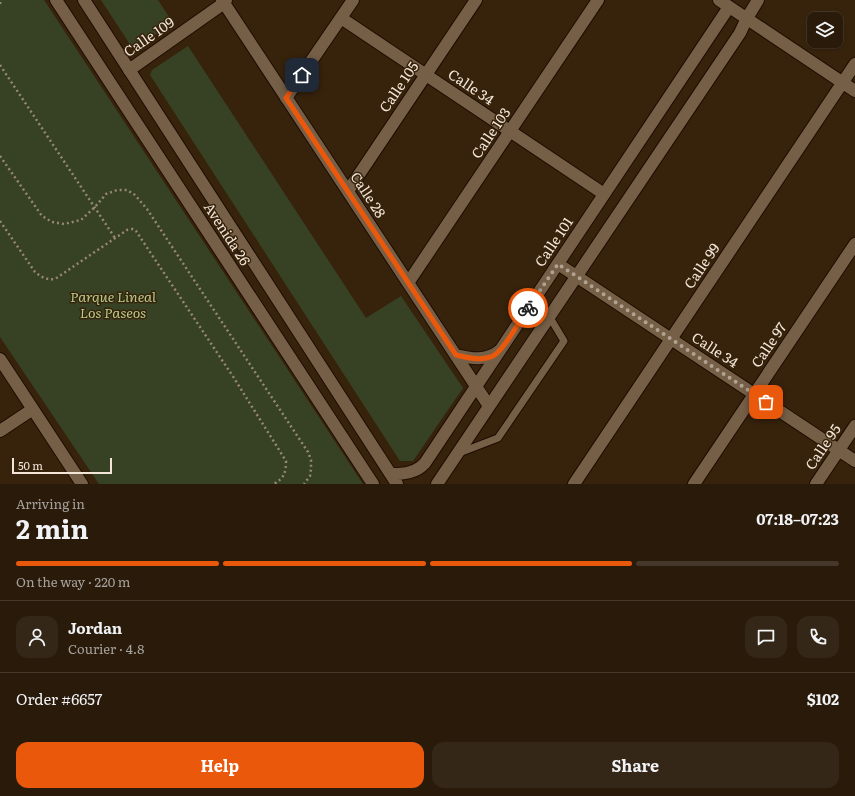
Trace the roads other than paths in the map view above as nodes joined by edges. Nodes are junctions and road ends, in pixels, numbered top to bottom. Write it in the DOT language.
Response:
graph roads {
  1 [pos="56,0"];
  2 [pos="84,0"];
  3 [pos="353,0"];
  4 [pos="476,0"];
  5 [pos="598,0"];
  6 [pos="758,0"];
  7 [pos="224,1"];
  8 [pos="724,3"];
  9 [pos="341,18"];
  10 [pos="746,18"];
  11 [pos="855,64"];
  12 [pos="129,70"];
  13 [pos="425,75"];
  14 [pos="843,82"];
  15 [pos="855,91"];
  16 [pos="286,98"];
  17 [pos="510,132"];
  18 [pos="348,191"];
  19 [pos="604,194"];
  20 [pos="855,244"];
  21 [pos="558,264"];
  22 [pos="576,276"];
  23 [pos="408,283"];
  24 [pos="549,316"];
  25 [pos="671,339"];
  26 [pos="499,351"];
  27 [pos="456,355"];
  28 [pos="0,359"];
  29 [pos="476,386"];
  30 [pos="754,394"];
  31 [pos="489,406"];
  32 [pos="33,409"];
  33 [pos="855,426"];
  34 [pos="0,431"];
  35 [pos="839,450"];
  36 [pos="457,453"];
  37 [pos="855,461"];
  38 [pos="394,479"];
  39 [pos="82,484"];
  40 [pos="373,484"];
  41 [pos="437,484"];
  42 [pos="574,484"];
  43 [pos="694,484"];
  44 [pos="816,484"];
  1 -- 40 [label="street, Avenida 26"];
  2 -- 12 [label="street, Avenida 26"];
  3 -- 9 [label="street"];
  4 -- 13 [label="street, Calle 105"];
  5 -- 17 [label="street, Calle 103"];
  6 -- 10 [label="street"];
  7 -- 12 [label="street, Calle 109"];
  7 -- 16 [label="street, Calle 28"];
  8 -- 10 [label="street"];
  8 -- 19 [label="street, Calle 101"];
  9 -- 13 [label="street, Calle 34"];
  9 -- 16 [label="street"];
  10 -- 14 [label="street"];
  10 -- 22 [label="street"];
  11 -- 14 [label="street, Calle 99"];
  12 -- 38 [label="street, Avenida 26"];
  13 -- 17 [label="street, Calle 34"];
  13 -- 18 [label="street, Calle 105"];
  14 -- 15 [label="street"];
  14 -- 25 [label="street, Calle 99"];
  16 -- 18 [label="street, Calle 28"];
  17 -- 19 [label="street, Calle 34"];
  17 -- 23 [label="street, Calle 103"];
  18 -- 23 [label="street, Calle 28"];
  19 -- 21 [label="street, Calle 101"];
  20 -- 30 [label="street, Calle 97"];
  21 -- 22 [label="street, Calle 34"];
  21 -- 26 [label="street, Calle 101"];
  22 -- 24 [label="street"];
  22 -- 25 [label="street, Calle 34"];
  23 -- 27 [label="street, Calle 28"];
  24 -- 31 [label="street"];
  24 -- 36 [label="lane"];
  25 -- 30 [label="street, Calle 34"];
  25 -- 42 [label="street, Calle 99"];
  26 -- 27 [label="street"];
  26 -- 29 [label="street, Calle 101"];
  27 -- 29 [label="street, Calle 28"];
  28 -- 32 [label="street"];
  29 -- 31 [label="street, Calle 28"];
  29 -- 38 [label="street, Calle 101"];
  30 -- 35 [label="street, Calle 34"];
  30 -- 43 [label="street, Calle 97"];
  31 -- 36 [label="street"];
  32 -- 34 [label="street"];
  32 -- 39 [label="street"];
  33 -- 35 [label="street, Calle 95"];
  35 -- 37 [label="street, Calle 34"];
  35 -- 44 [label="street, Calle 95"];
  36 -- 41 [label="street"];
}
